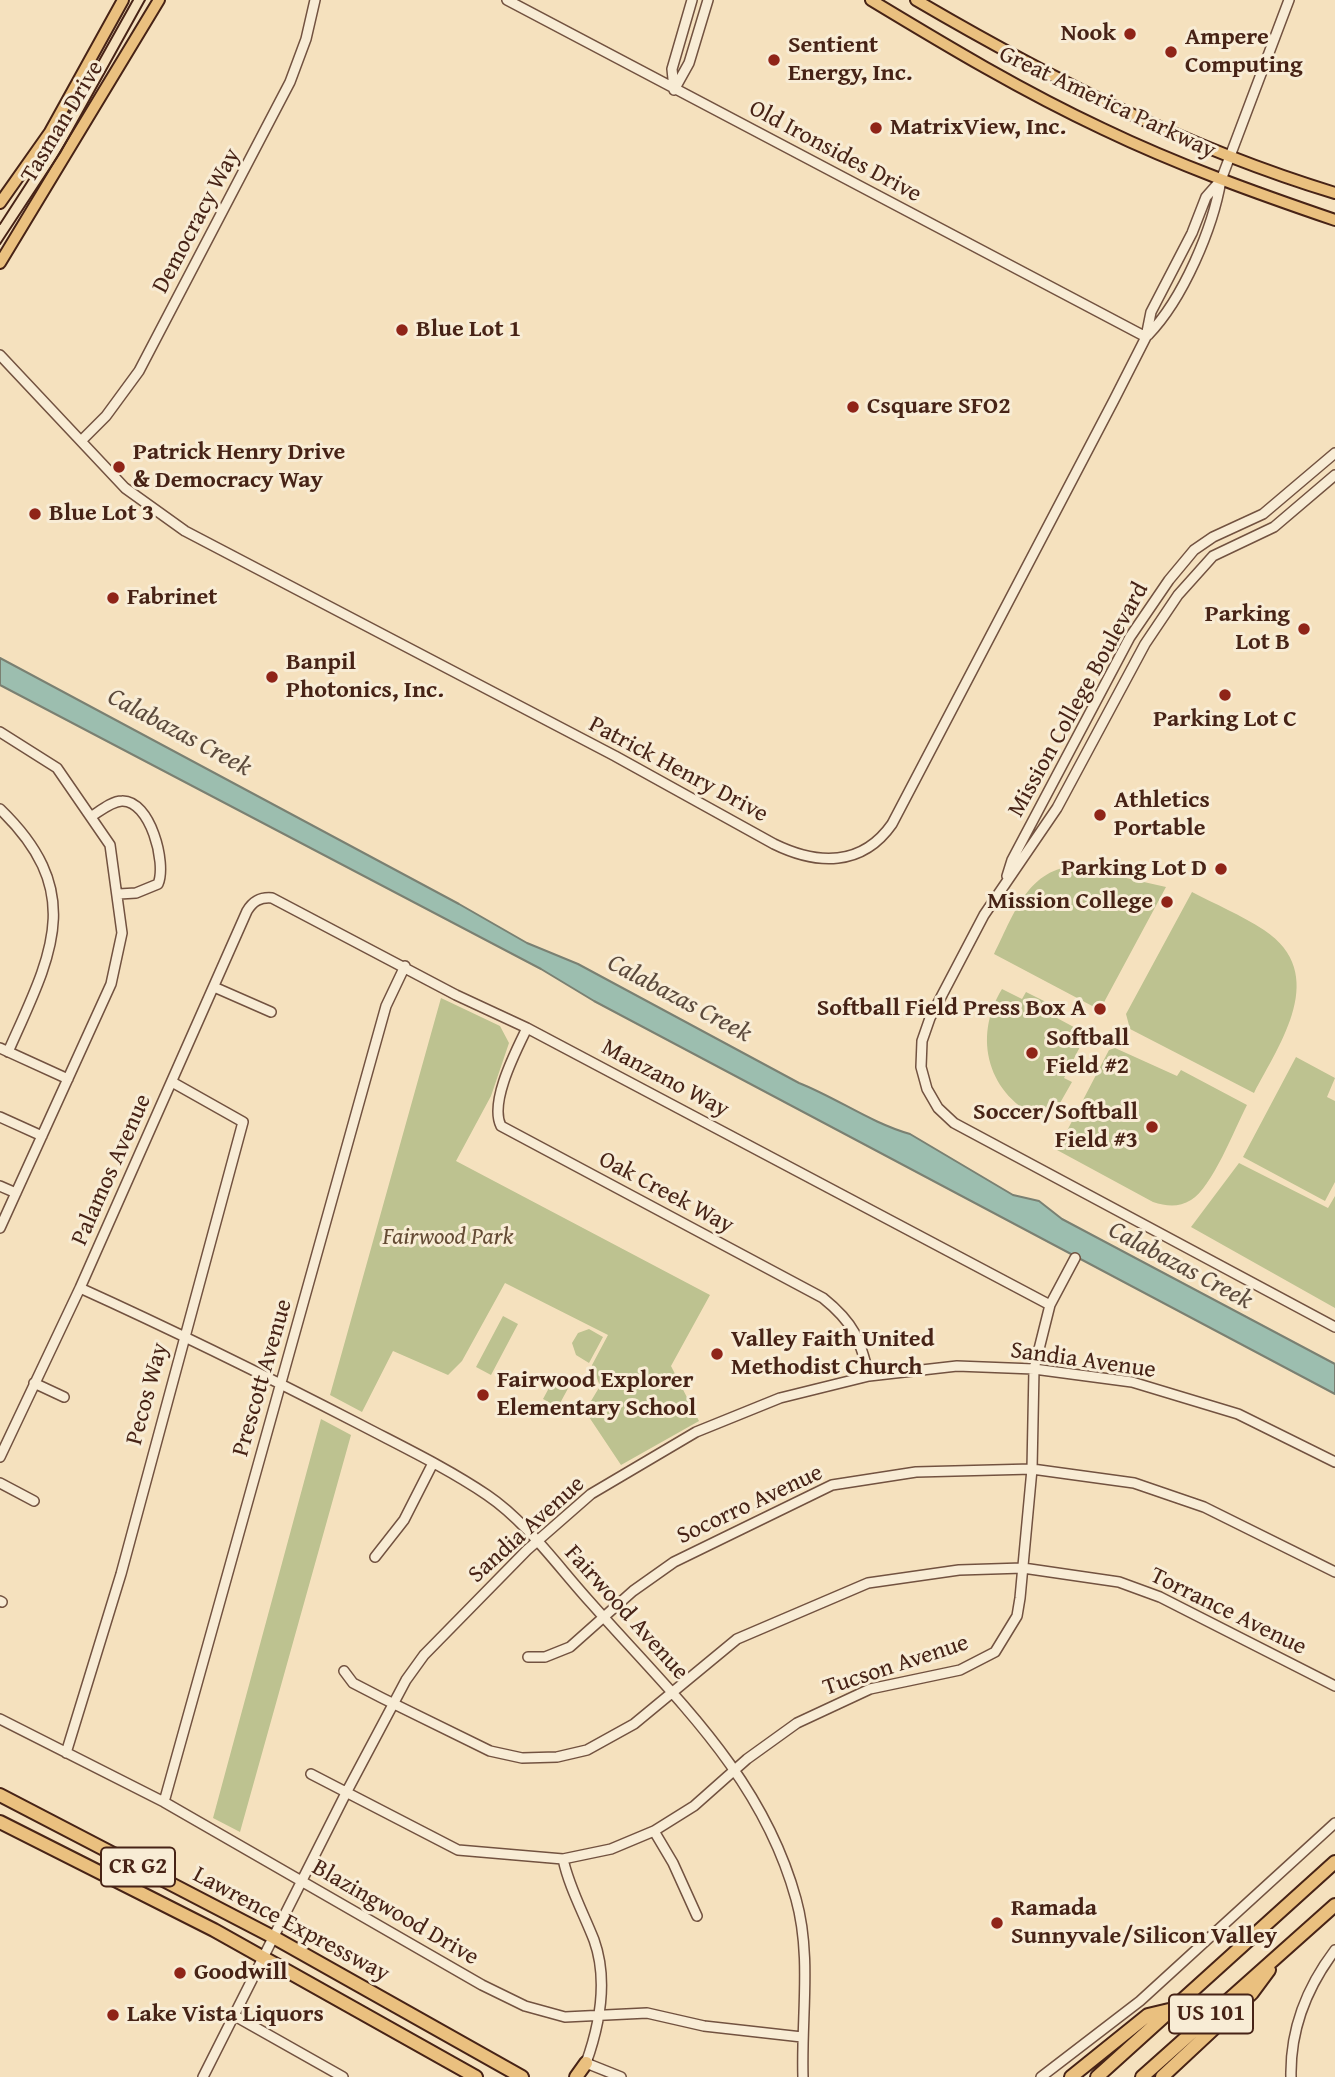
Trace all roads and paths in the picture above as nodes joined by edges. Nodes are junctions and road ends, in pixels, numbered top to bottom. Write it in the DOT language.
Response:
graph roads {
  1 [pos="123,0"];
  2 [pos="159,0"];
  3 [pos="315,0"];
  4 [pos="507,0"];
  5 [pos="692,0"];
  6 [pos="708,0"];
  7 [pos="871,0"];
  8 [pos="916,0"];
  9 [pos="1289,0"];
  10 [pos="674,90"];
  11 [pos="1230,157"];
  12 [pos="1221,180"];
  13 [pos="1335,194"];
  14 [pos="0,203"];
  15 [pos="1335,220"];
  16 [pos="0,264"];
  17 [pos="1146,337"];
  18 [pos="0,355"];
  19 [pos="80,441"];
  20 [pos="1335,453"];
  21 [pos="1335,475"];
  22 [pos="1,737"];
  23 [pos="0,809"];
  24 [pos="92,816"];
  25 [pos="1006,878"];
  26 [pos="119,894"];
  27 [pos="258,899"];
  28 [pos="405,966"];
  29 [pos="214,987"];
  30 [pos="271,1012"];
  31 [pos="527,1028"];
  32 [pos="4,1050"];
  33 [pos="68,1079"];
  34 [pos="172,1082"];
  35 [pos="0,1116"];
  36 [pos="42,1136"];
  37 [pos="0,1186"];
  38 [pos="16,1193"];
  39 [pos="0,1228"];
  40 [pos="1074,1258"];
  41 [pos="80,1288"];
  42 [pos="1050,1305"];
  43 [pos="1335,1327"];
  44 [pos="184,1335"];
  45 [pos="1034,1369"];
  46 [pos="869,1376"];
  47 [pos="34,1383"];
  48 [pos="282,1383"];
  49 [pos="64,1397"];
  50 [pos="0,1457"];
  51 [pos="1335,1462"];
  52 [pos="433,1463"];
  53 [pos="1032,1469"];
  54 [pos="0,1483"];
  55 [pos="34,1501"];
  56 [pos="536,1542"];
  57 [pos="375,1557"];
  58 [pos="1023,1568"];
  59 [pos="1335,1572"];
  60 [pos="603,1617"];
  61 [pos="528,1657"];
  62 [pos="344,1671"];
  63 [pos="1335,1686"];
  64 [pos="671,1691"];
  65 [pos="393,1704"];
  66 [pos="0,1719"];
  67 [pos="66,1753"];
  68 [pos="735,1769"];
  69 [pos="311,1774"];
  70 [pos="346,1793"];
  71 [pos="0,1796"];
  72 [pos="164,1802"];
  73 [pos="0,1822"];
  74 [pos="1335,1823"];
  75 [pos="654,1831"];
  76 [pos="562,1858"];
  77 [pos="1335,1862"];
  78 [pos="300,1881"];
  79 [pos="1335,1905"];
  80 [pos="697,1916"];
  81 [pos="275,1938"];
  82 [pos="1335,1950"];
  83 [pos="1282,1953"];
  84 [pos="264,1958"];
  85 [pos="1172,2009"];
  86 [pos="598,2015"];
  87 [pos="235,2016"];
  88 [pos="802,2037"];
  89 [pos="586,2063"];
  90 [pos="203,2077"];
  91 [pos="343,2077"];
  92 [pos="476,2077"];
  93 [pos="522,2077"];
  94 [pos="579,2077"];
  95 [pos="621,2077"];
  96 [pos="803,2077"];
  97 [pos="1041,2077"];
  98 [pos="1071,2077"];
  99 [pos="1097,2077"];
  100 [pos="1142,2077"];
  101 [pos="1162,2077"];
  102 [pos="1291,2077"];
  1 -- 14 [label="main road, Tasman Drive"];
  2 -- 16 [label="main road, Tasman Drive"];
  3 -- 19 [label="street, Democracy Way"];
  4 -- 10 [label="street, Old Ironsides Drive"];
  5 -- 10 [label="street"];
  6 -- 10 [label="street"];
  7 -- 12 [label="main road, Great America Parkway"];
  8 -- 11 [label="main road, Great America Parkway"];
  9 -- 11 [label="street, Patrick Henry Drive"];
  10 -- 17 [label="street, Old Ironsides Drive"];
  11 -- 12 [label="street, Patrick Henry Drive"];
  11 -- 13 [label="main road, Great America Parkway"];
  12 -- 15 [label="main road, Great America Parkway"];
  12 -- 17 [label="street, Patrick Henry Drive"];
  12 -- 17 [label="street, Patrick Henry Drive"];
  17 -- 19 [label="street, Patrick Henry Drive"];
  18 -- 19 [label="street, Patrick Henry Drive"];
  20 -- 25 [label="street, Mission College Boulevard"];
  21 -- 25 [label="street, Mission College Boulevard"];
  22 -- 24 [label="street"];
  23 -- 32 [label="street"];
  24 -- 26 [label="street"];
  24 -- 26 [label="street"];
  25 -- 43 [label="street, Mission College Boulevard"];
  26 -- 33 [label="street"];
  27 -- 28 [label="street, Manzano Way"];
  27 -- 29 [label="street, Palamos Avenue"];
  28 -- 31 [label="street, Manzano Way"];
  28 -- 48 [label="street, Prescott Avenue"];
  29 -- 30 [label="street"];
  29 -- 34 [label="street, Palamos Avenue"];
  31 -- 42 [label="street, Manzano Way"];
  31 -- 46 [label="street, Oak Creek Way"];
  32 -- 33 [label="street"];
  33 -- 36 [label="street"];
  34 -- 41 [label="street, Palamos Avenue"];
  34 -- 44 [label="street, Pecos Way"];
  35 -- 36 [label="street"];
  36 -- 38 [label="street"];
  37 -- 38 [label="street"];
  38 -- 39 [label="street"];
  40 -- 42 [label="street, Tucson Avenue"];
  41 -- 44 [label="street, Fairwood Avenue"];
  41 -- 47 [label="street, Palamos Avenue"];
  42 -- 45 [label="street, Tucson Avenue"];
  44 -- 48 [label="street, Fairwood Avenue"];
  44 -- 67 [label="street, Pecos Way"];
  45 -- 46 [label="street, Sandia Avenue"];
  45 -- 51 [label="street, Sandia Avenue"];
  45 -- 53 [label="street, Tucson Avenue"];
  46 -- 56 [label="street, Sandia Avenue"];
  47 -- 49 [label="street"];
  47 -- 50 [label="street, Palamos Avenue"];
  48 -- 52 [label="street, Fairwood Avenue"];
  48 -- 72 [label="street, Prescott Avenue"];
  52 -- 56 [label="street, Fairwood Avenue"];
  52 -- 57 [label="street"];
  53 -- 58 [label="street, Tucson Avenue"];
  53 -- 59 [label="street, Socorro Avenue"];
  53 -- 60 [label="street, Socorro Avenue"];
  54 -- 55 [label="street"];
  56 -- 60 [label="street, Fairwood Avenue"];
  56 -- 65 [label="street, Sandia Avenue"];
  58 -- 63 [label="street, Torrance Avenue"];
  58 -- 64 [label="street, Torrance Avenue"];
  58 -- 68 [label="street, Tucson Avenue"];
  60 -- 61 [label="street, Socorro Avenue"];
  60 -- 64 [label="street, Fairwood Avenue"];
  62 -- 65 [label="street, Torrance Avenue"];
  64 -- 65 [label="street, Torrance Avenue"];
  64 -- 68 [label="street, Fairwood Avenue"];
  65 -- 70 [label="street, Sandia Avenue"];
  66 -- 67 [label="street, Blazingwood Drive"];
  67 -- 72 [label="street, Blazingwood Drive"];
  68 -- 75 [label="street, Tucson Avenue"];
  68 -- 88 [label="street, Fairwood Avenue"];
  69 -- 70 [label="street, Tucson Avenue"];
  70 -- 76 [label="street, Tucson Avenue"];
  70 -- 78 [label="street, Sandia Avenue"];
  71 -- 81 [label="highway, Lawrence Expressway / CR G2"];
  72 -- 78 [label="street, Blazingwood Drive"];
  73 -- 84 [label="highway, Lawrence Expressway / CR G2"];
  74 -- 97 [label="street"];
  75 -- 76 [label="street, Tucson Avenue"];
  75 -- 80 [label="street"];
  76 -- 86 [label="street"];
  77 -- 85 [label="highway, US 101"];
  78 -- 81 [label="street, Sandia Avenue"];
  78 -- 86 [label="street, Blazingwood Drive"];
  79 -- 83 [label="highway, US 101"];
  81 -- 84 [label="street, Sandia Avenue"];
  81 -- 93 [label="highway, Lawrence Expressway / CR G2"];
  82 -- 102 [label="street"];
  83 -- 100 [label="highway, US 101"];
  83 -- 101 [label="highway"];
  84 -- 87 [label="street, Sandia Avenue"];
  84 -- 92 [label="highway, Lawrence Expressway / CR G2"];
  85 -- 98 [label="highway"];
  85 -- 99 [label="highway, US 101"];
  86 -- 88 [label="street, Blazingwood Drive"];
  86 -- 89 [label="street"];
  87 -- 90 [label="street, Sandia Avenue"];
  87 -- 91 [label="street"];
  88 -- 96 [label="street, Fairwood Avenue"];
  89 -- 94 [label="highway"];
  89 -- 95 [label="street"];
}
